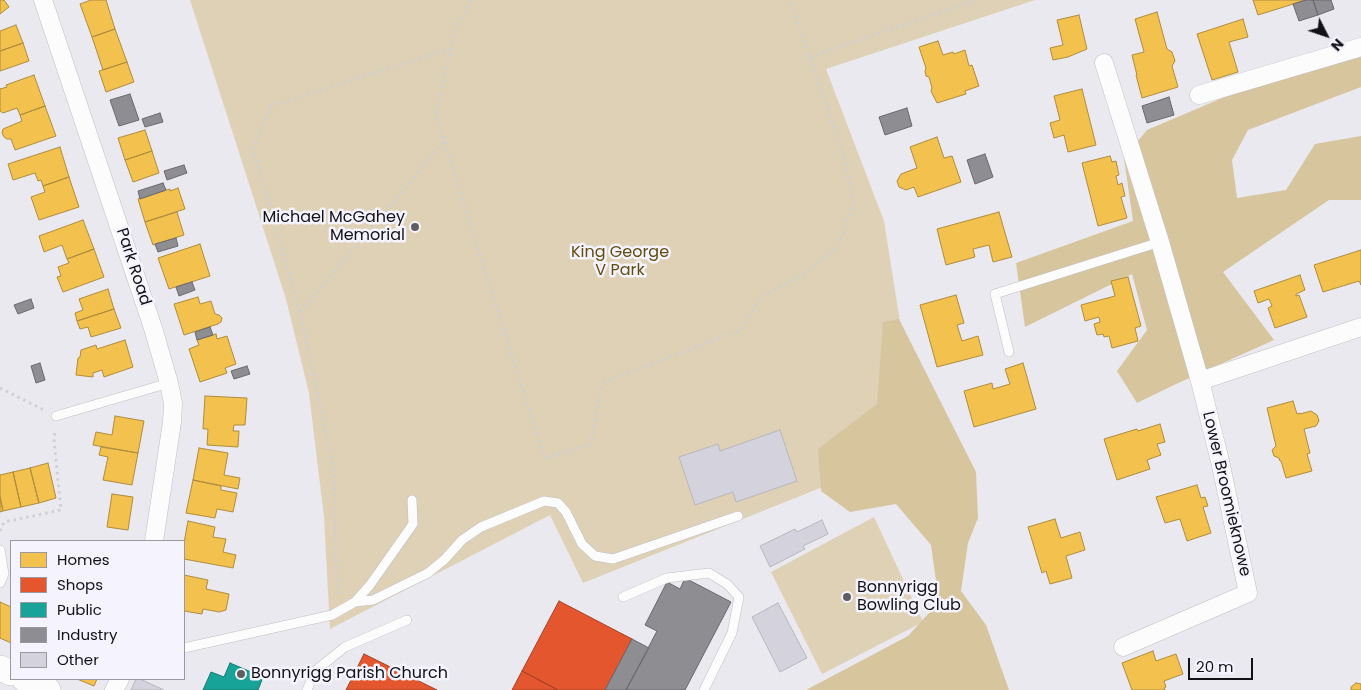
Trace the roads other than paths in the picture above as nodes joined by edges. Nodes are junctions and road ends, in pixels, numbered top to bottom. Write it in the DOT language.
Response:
graph roads {
  1 [pos="43,0"];
  2 [pos="1361,47"];
  3 [pos="1104,64"];
  4 [pos="1199,95"];
  5 [pos="1160,242"];
  6 [pos="1361,327"];
  7 [pos="1009,352"];
  8 [pos="1200,381"];
  9 [pos="169,383"];
  10 [pos="56,416"];
  11 [pos="412,500"];
  12 [pos="738,516"];
  13 [pos="154,540"];
  14 [pos="0,550"];
  15 [pos="0,583"];
  16 [pos="623,597"];
  17 [pos="355,602"];
  18 [pos="407,620"];
  19 [pos="1123,647"];
  20 [pos="185,648"];
  21 [pos="26,680"];
  22 [pos="48,690"];
  23 [pos="307,690"];
  24 [pos="704,690"];
  1 -- 9 [label="street, Park Road"];
  2 -- 4 [label="street"];
  3 -- 5 [label="street, Lower Broomieknowe"];
  5 -- 7 [label="lane"];
  5 -- 8 [label="street, Lower Broomieknowe"];
  6 -- 8 [label="street"];
  8 -- 19 [label="street, Lower Broomieknowe"];
  9 -- 10 [label="lane"];
  9 -- 13 [label="street, Park Road"];
  11 -- 17 [label="lane"];
  12 -- 17 [label="lane"];
  14 -- 15 [label="lane"];
  16 -- 24 [label="lane"];
  17 -- 20 [label="lane"];
  18 -- 23 [label="lane"];
  21 -- 22 [label="main road"];
}
